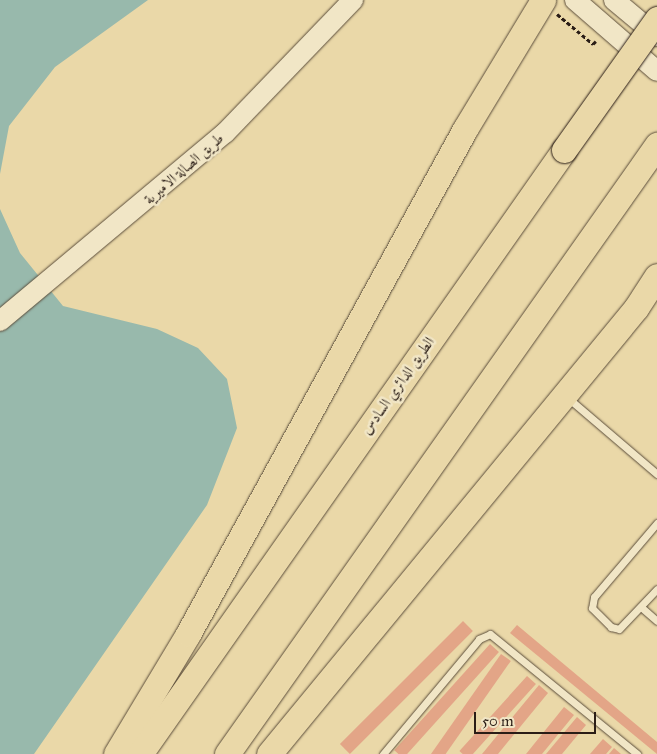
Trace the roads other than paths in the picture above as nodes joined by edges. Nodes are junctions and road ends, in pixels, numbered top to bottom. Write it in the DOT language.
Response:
graph roads {
  1 [pos="353,0"];
  2 [pos="542,0"];
  3 [pos="575,0"];
  4 [pos="614,0"];
  5 [pos="657,19"];
  6 [pos="657,36"];
  7 [pos="657,71"];
  8 [pos="657,145"];
  9 [pos="657,276"];
  10 [pos="657,283"];
  11 [pos="636,308"];
  12 [pos="0,321"];
  13 [pos="564,395"];
  14 [pos="657,474"];
  15 [pos="657,523"];
  16 [pos="657,589"];
  17 [pos="641,607"];
  18 [pos="657,621"];
  19 [pos="116,754"];
  20 [pos="140,754"];
  21 [pos="227,754"];
  22 [pos="269,754"];
  23 [pos="383,754"];
  24 [pos="637,754"];
  1 -- 12 [label="street, طريق الصالة الاميرية"];
  2 -- 19 [label="highway"];
  3 -- 7 [label="street"];
  4 -- 6 [label="street"];
  5 -- 20 [label="highway, الطريق الدائري السادس, bridge"];
  8 -- 21 [label="highway"];
  9 -- 11 [label="highway"];
  10 -- 11 [label="street"];
  11 -- 13 [label="highway"];
  13 -- 14 [label="lane"];
  13 -- 22 [label="highway"];
  15 -- 17 [label="lane"];
  16 -- 17 [label="lane"];
  17 -- 18 [label="lane"];
  23 -- 24 [label="lane"];
}
